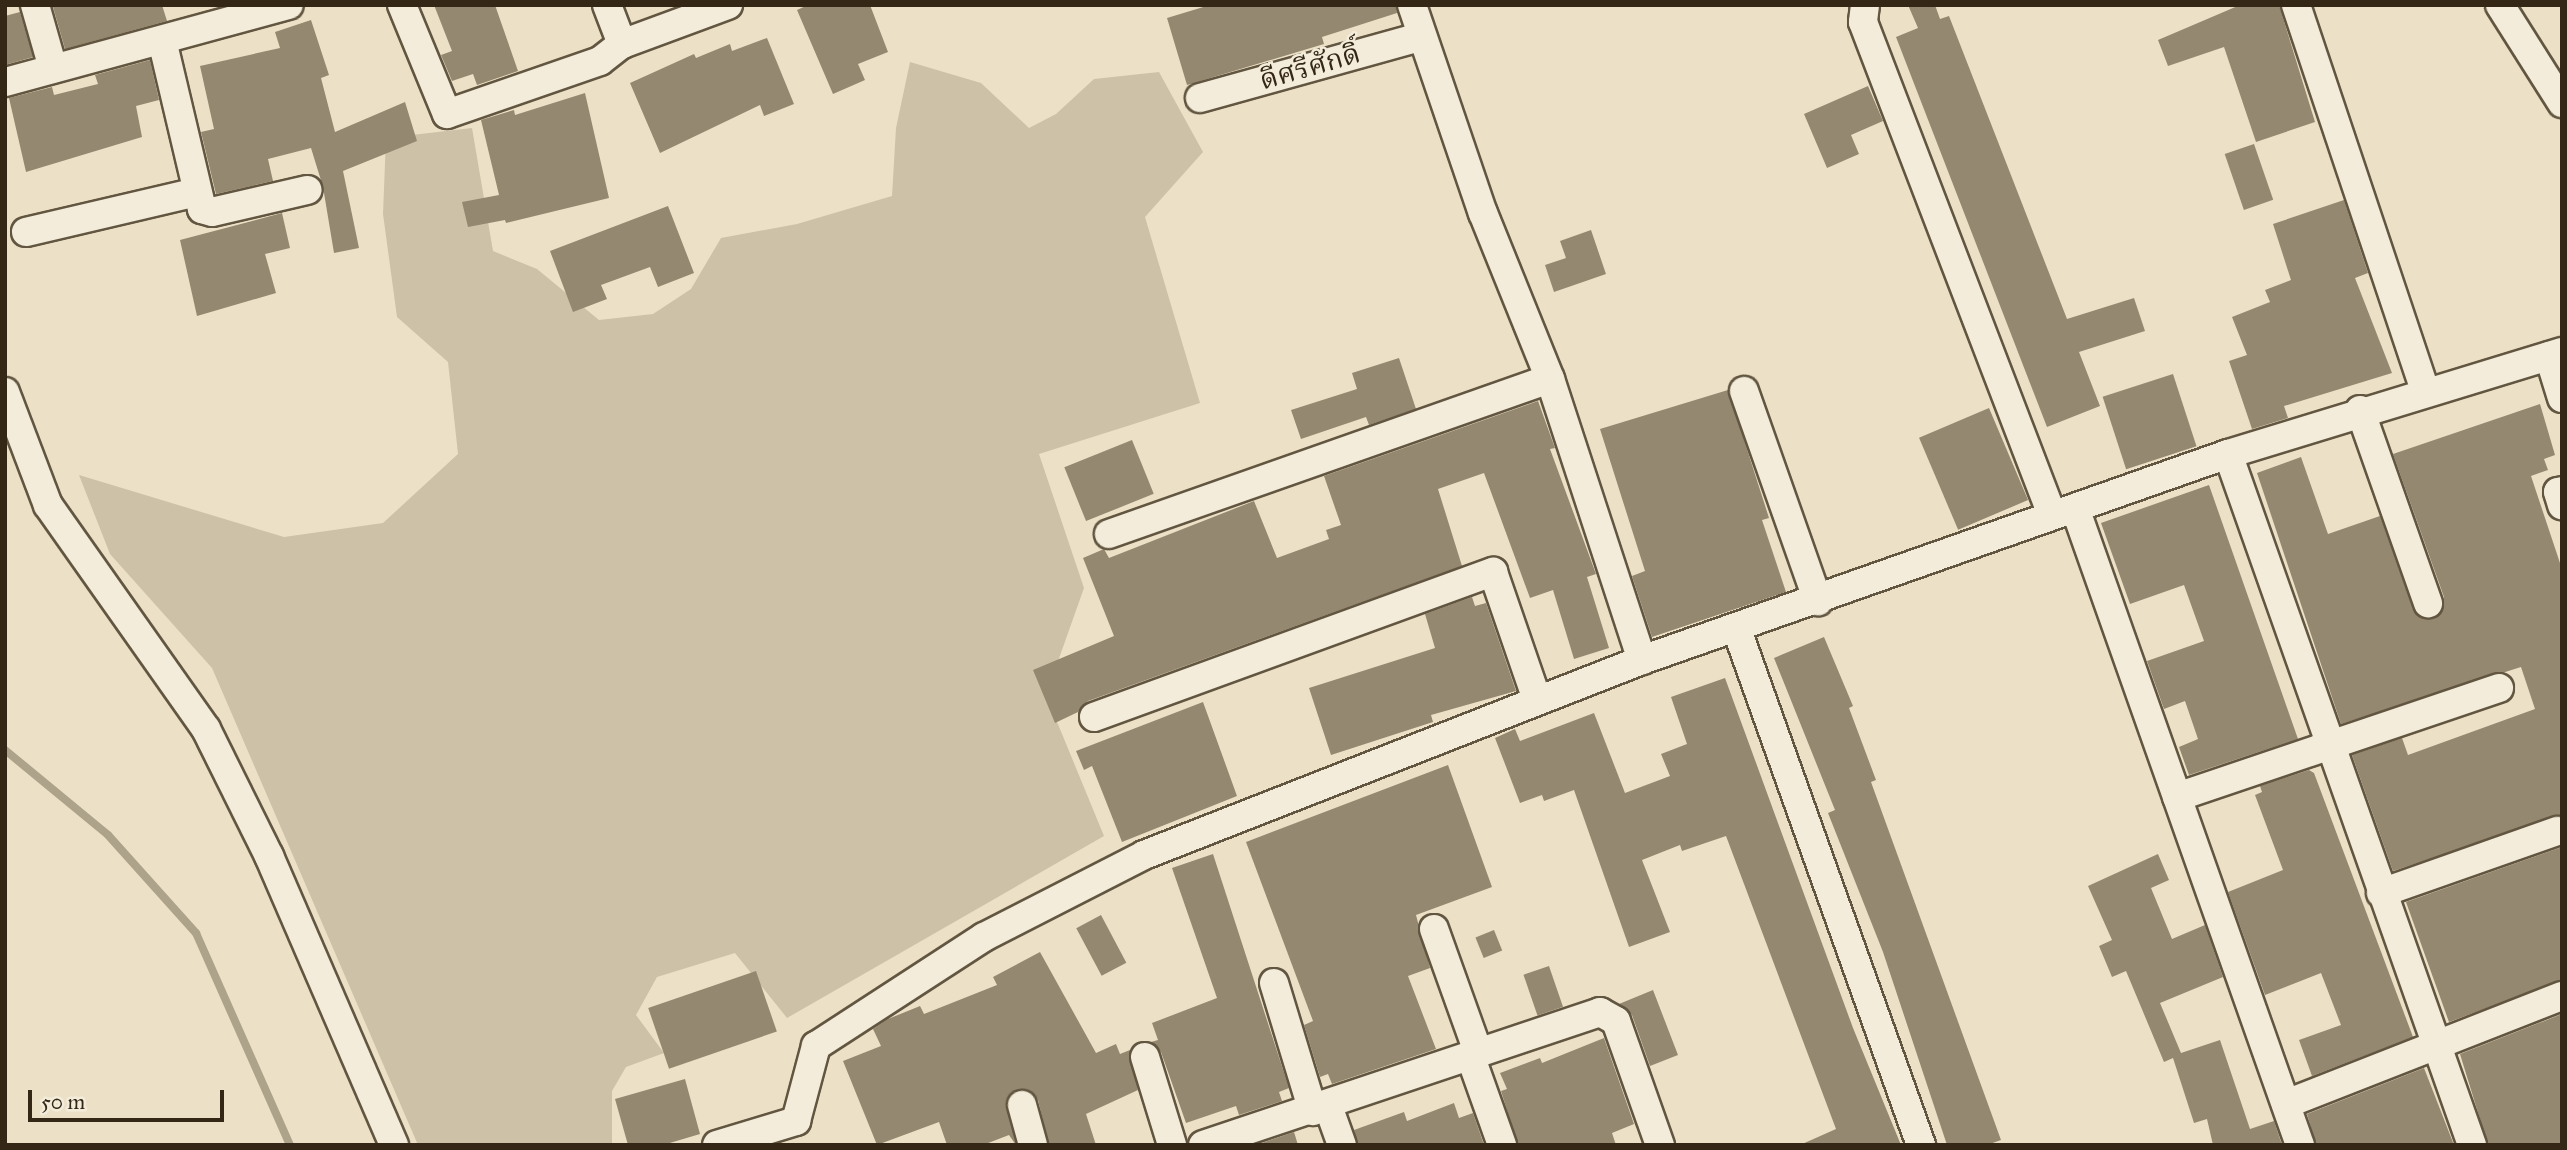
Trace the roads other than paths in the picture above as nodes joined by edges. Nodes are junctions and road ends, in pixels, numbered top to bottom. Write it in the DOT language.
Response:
graph roads {
  1 [pos="35,5"];
  2 [pos="289,5"];
  3 [pos="402,5"];
  4 [pos="607,5"];
  5 [pos="728,5"];
  6 [pos="1412,5"];
  7 [pos="1865,5"];
  8 [pos="2296,5"];
  9 [pos="2500,5"];
  10 [pos="1420,37"];
  11 [pos="162,40"];
  12 [pos="622,44"];
  13 [pos="53,68"];
  14 [pos="5,82"];
  15 [pos="1200,98"];
  16 [pos="2562,103"];
  17 [pos="307,190"];
  18 [pos="196,192"];
  19 [pos="26,232"];
  20 [pos="2555,354"];
  21 [pos="1550,379"];
  22 [pos="2425,390"];
  23 [pos="1744,391"];
  24 [pos="5,392"];
  25 [pos="2562,398"];
  26 [pos="2360,410"];
  27 [pos="2228,454"];
  28 [pos="2562,491"];
  29 [pos="2562,505"];
  30 [pos="2063,512"];
  31 [pos="1109,534"];
  32 [pos="1818,601"];
  33 [pos="2428,603"];
  34 [pos="1737,630"];
  35 [pos="1642,660"];
  36 [pos="2499,688"];
  37 [pos="1537,700"];
  38 [pos="1094,717"];
  39 [pos="2330,746"];
  40 [pos="2177,797"];
  41 [pos="2557,831"];
  42 [pos="2381,893"];
  43 [pos="1434,929"];
  44 [pos="1275,984"];
  45 [pos="2562,996"];
  46 [pos="2437,1044"];
  47 [pos="1474,1054"];
  48 [pos="1144,1057"];
  49 [pos="2286,1104"];
  50 [pos="1021,1105"];
  51 [pos="1320,1108"];
  52 [pos="394,1145"];
  53 [pos="718,1145"];
  54 [pos="1033,1145"];
  55 [pos="1172,1145"];
  56 [pos="1203,1145"];
  57 [pos="1342,1145"];
  58 [pos="1503,1145"];
  59 [pos="1660,1145"];
  60 [pos="1920,1145"];
  61 [pos="2300,1145"];
  62 [pos="2472,1145"];
  1 -- 13 [label="street"];
  2 -- 11 [label="street"];
  3 -- 12 [label="street"];
  4 -- 12 [label="street"];
  5 -- 12 [label="street"];
  6 -- 10 [label="street"];
  7 -- 30 [label="street"];
  8 -- 22 [label="street"];
  9 -- 16 [label="street"];
  10 -- 15 [label="street, ดีศรีศักดิ์"];
  10 -- 21 [label="street"];
  11 -- 13 [label="street"];
  11 -- 18 [label="street"];
  13 -- 14 [label="street"];
  17 -- 18 [label="street"];
  18 -- 19 [label="street"];
  20 -- 22 [label="street"];
  20 -- 25 [label="street"];
  21 -- 31 [label="street"];
  21 -- 35 [label="street"];
  22 -- 26 [label="street"];
  23 -- 32 [label="street"];
  24 -- 52 [label="street"];
  26 -- 27 [label="street"];
  26 -- 33 [label="street"];
  27 -- 30 [label="street"];
  27 -- 39 [label="street"];
  28 -- 29 [label="street"];
  30 -- 32 [label="street"];
  30 -- 40 [label="street"];
  32 -- 34 [label="street"];
  34 -- 35 [label="street"];
  34 -- 60 [label="street"];
  35 -- 37 [label="street"];
  36 -- 39 [label="street"];
  37 -- 38 [label="street"];
  37 -- 53 [label="street"];
  39 -- 40 [label="street"];
  39 -- 42 [label="street"];
  40 -- 49 [label="street"];
  41 -- 42 [label="street"];
  42 -- 46 [label="street"];
  43 -- 47 [label="street"];
  44 -- 51 [label="street"];
  45 -- 46 [label="street"];
  46 -- 49 [label="street"];
  46 -- 62 [label="street"];
  47 -- 51 [label="street"];
  47 -- 58 [label="street"];
  47 -- 59 [label="street"];
  48 -- 55 [label="street"];
  49 -- 61 [label="street"];
  50 -- 54 [label="street"];
  51 -- 56 [label="street"];
  51 -- 57 [label="street"];
}
